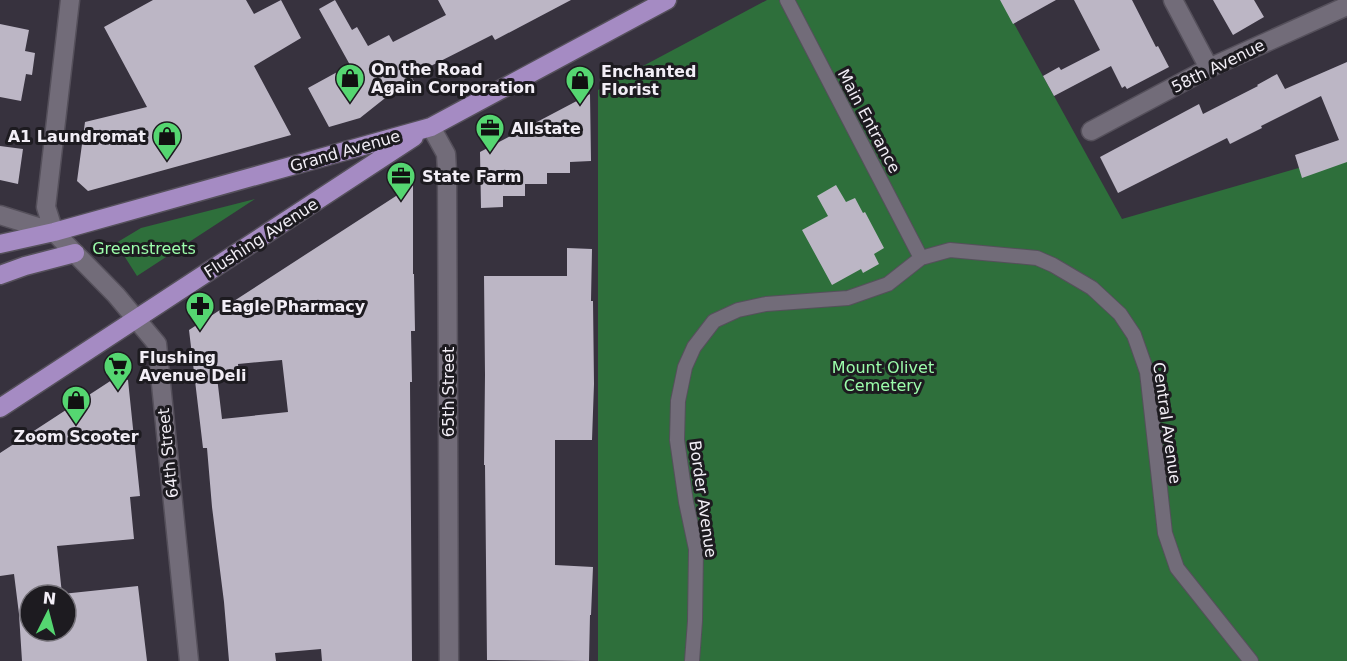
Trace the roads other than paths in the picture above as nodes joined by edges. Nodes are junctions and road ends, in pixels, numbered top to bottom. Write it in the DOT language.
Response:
graph roads {
  1 [pos="70,0"];
  2 [pos="668,0"];
  3 [pos="787,0"];
  4 [pos="1173,0"];
  5 [pos="1347,6"];
  6 [pos="1209,68"];
  7 [pos="431,127"];
  8 [pos="1091,131"];
  9 [pos="0,215"];
  10 [pos="54,232"];
  11 [pos="0,244"];
  12 [pos="75,253"];
  13 [pos="921,258"];
  14 [pos="0,275"];
  15 [pos="136,319"];
  16 [pos="0,408"];
  17 [pos="189,661"];
  18 [pos="449,661"];
  19 [pos="692,661"];
  20 [pos="1251,661"];
  1 -- 10 [label="street"];
  2 -- 7 [label="main road, Grand Avenue"];
  3 -- 13 [label="lane, Main Entrance"];
  4 -- 6 [label="street"];
  5 -- 6 [label="street, 58th Avenue"];
  6 -- 8 [label="street, 58th Avenue"];
  7 -- 10 [label="main road, Grand Avenue"];
  7 -- 15 [label="main road, Flushing Avenue"];
  7 -- 18 [label="street, 65th Street"];
  9 -- 10 [label="street"];
  10 -- 11 [label="main road, Grand Avenue"];
  10 -- 12 [label="street, 64th Street"];
  12 -- 14 [label="main road"];
  12 -- 15 [label="street, 64th Street"];
  13 -- 19 [label="lane, Border Avenue"];
  13 -- 20 [label="lane, Central Avenue"];
  15 -- 16 [label="main road, Flushing Avenue"];
  15 -- 17 [label="street, 64th Street"];
}
